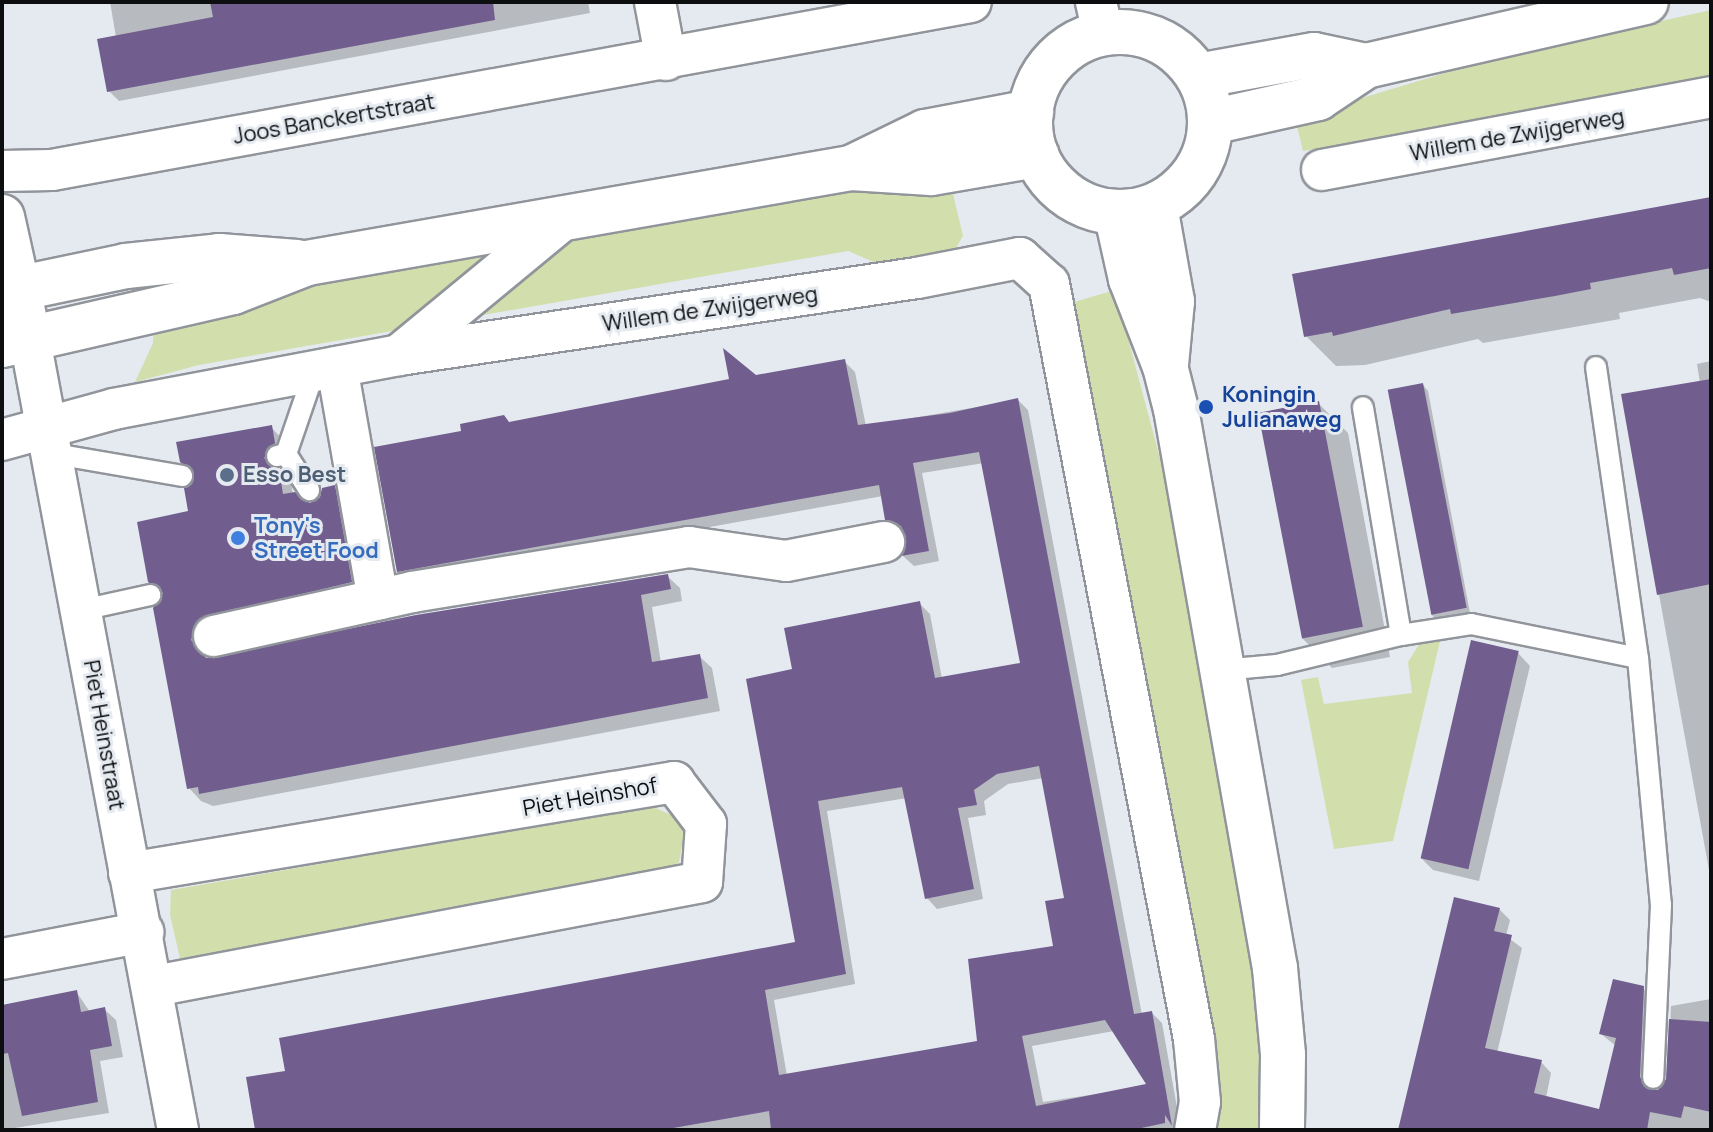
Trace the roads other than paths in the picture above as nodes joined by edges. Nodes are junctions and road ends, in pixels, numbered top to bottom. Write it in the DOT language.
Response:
graph roads {
  1 [pos="655,2"];
  2 [pos="971,2"];
  3 [pos="1646,2"];
  4 [pos="1099,17"];
  5 [pos="666,60"];
  6 [pos="1366,66"];
  7 [pos="1198,76"];
  8 [pos="1711,97"];
  9 [pos="1031,112"];
  10 [pos="1211,122"];
  11 [pos="1036,155"];
  12 [pos="851,168"];
  13 [pos="1322,170"];
  14 [pos="2,171"];
  15 [pos="1135,209"];
  16 [pos="2,217"];
  17 [pos="564,219"];
  18 [pos="307,263"];
  19 [pos="10,290"];
  20 [pos="16,342"];
  21 [pos="399,355"];
  22 [pos="1596,367"];
  23 [pos="326,369"];
  24 [pos="1363,407"];
  25 [pos="2,440"];
  26 [pos="52,442"];
  27 [pos="182,476"];
  28 [pos="309,490"];
  29 [pos="884,542"];
  30 [pos="150,595"];
  31 [pos="378,599"];
  32 [pos="82,610"];
  33 [pos="1401,635"];
  34 [pos="214,636"];
  35 [pos="1638,658"];
  36 [pos="1222,670"];
  37 [pos="129,873"];
  38 [pos="143,932"];
  39 [pos="2,959"];
  40 [pos="154,986"];
  41 [pos="1653,1078"];
  42 [pos="178,1130"];
  43 [pos="1195,1130"];
  44 [pos="1282,1130"];
  1 -- 5 [label="street"];
  2 -- 5 [label="street, Joos Banckertstraat"];
  3 -- 6 [label="main road"];
  4 -- 7 [label="main road"];
  4 -- 9 [label="main road"];
  5 -- 14 [label="street, Joos Banckertstraat"];
  6 -- 7 [label="main road"];
  6 -- 10 [label="main road"];
  7 -- 10 [label="main road"];
  8 -- 13 [label="street, Willem de Zwijgerweg"];
  9 -- 11 [label="main road"];
  9 -- 12 [label="main road, Willem de Zwijgerweg"];
  10 -- 15 [label="main road"];
  11 -- 12 [label="main road, Willem de Zwijgerweg"];
  11 -- 15 [label="main road"];
  12 -- 17 [label="main road, Willem de Zwijgerweg"];
  15 -- 36 [label="main road"];
  16 -- 19 [label="main road"];
  17 -- 18 [label="main road, Willem de Zwijgerweg"];
  17 -- 21 [label="street, Willem de Zwijgerweg"];
  18 -- 19 [label="main road, Willem de Zwijgerweg"];
  18 -- 20 [label="main road, Willem de Zwijgerweg"];
  19 -- 20 [label="main road"];
  20 -- 26 [label="street, Piet Heinstraat"];
  21 -- 23 [label="street, Willem de Zwijgerweg"];
  21 -- 43 [label="street, Willem de Zwijgerweg"];
  22 -- 35 [label="lane"];
  23 -- 26 [label="street, Willem de Zwijgerweg"];
  23 -- 28 [label="lane"];
  23 -- 31 [label="street"];
  24 -- 33 [label="lane"];
  25 -- 26 [label="street, Willem de Zwijgerweg"];
  26 -- 27 [label="lane"];
  26 -- 32 [label="street, Piet Heinstraat"];
  29 -- 31 [label="street"];
  30 -- 32 [label="lane"];
  31 -- 34 [label="street"];
  32 -- 37 [label="street, Piet Heinstraat"];
  33 -- 35 [label="lane"];
  33 -- 36 [label="lane"];
  35 -- 41 [label="lane"];
  36 -- 44 [label="main road"];
  37 -- 38 [label="street, Piet Heinstraat"];
  37 -- 40 [label="street, Piet Heinshof"];
  38 -- 39 [label="street"];
  38 -- 40 [label="street, Piet Heinstraat"];
  40 -- 42 [label="street, Piet Heinstraat"];
}
